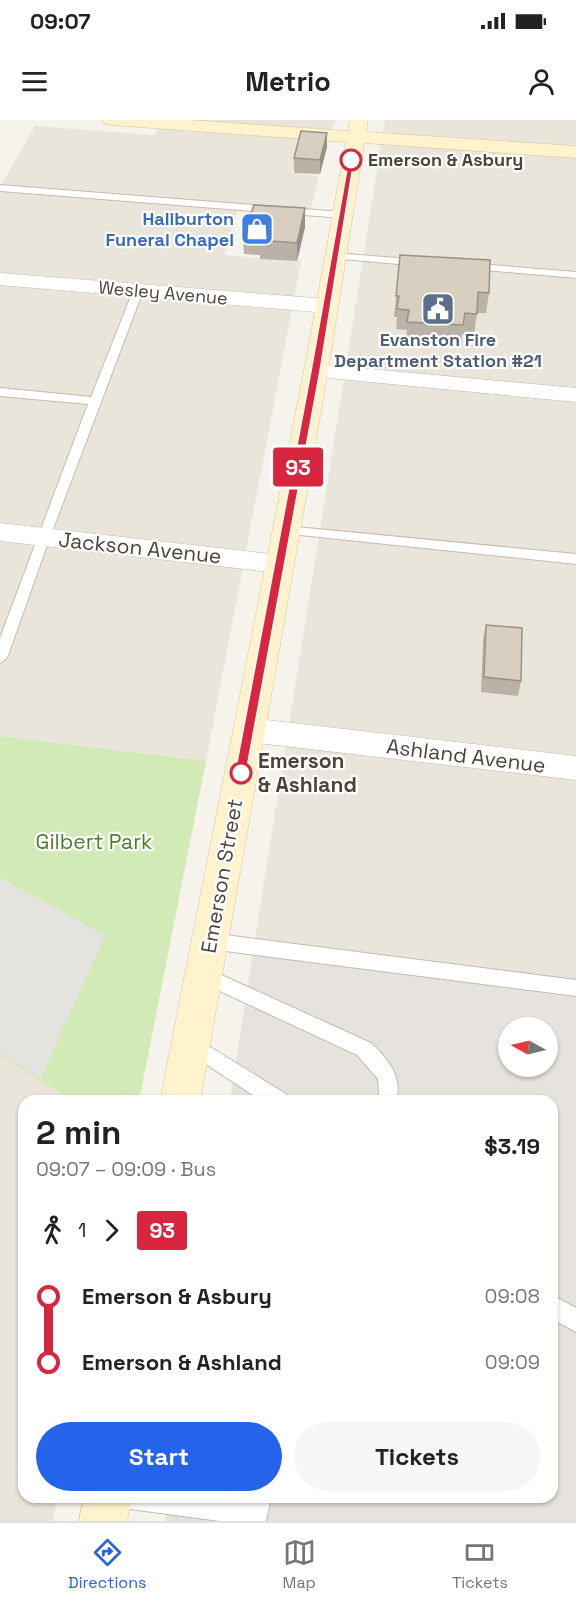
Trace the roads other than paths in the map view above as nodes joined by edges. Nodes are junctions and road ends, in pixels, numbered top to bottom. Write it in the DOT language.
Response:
graph roads {
  1 [pos="111,120"];
  2 [pos="357,128"];
  3 [pos="576,152"];
  4 [pos="0,188"];
  5 [pos="342,215"];
  6 [pos="335,256"];
  7 [pos="429,263"];
  8 [pos="451,265"];
  9 [pos="576,275"];
  10 [pos="0,279"];
  11 [pos="138,291"];
  12 [pos="327,306"];
  13 [pos="316,371"];
  14 [pos="0,392"];
  15 [pos="576,395"];
  16 [pos="96,401"];
  17 [pos="286,530"];
  18 [pos="0,532"];
  19 [pos="43,537"];
  20 [pos="576,559"];
  21 [pos="279,564"];
  22 [pos="0,658"];
  23 [pos="249,730"];
  24 [pos="576,768"];
  25 [pos="210,940"];
  26 [pos="204,975"];
  27 [pos="576,988"];
  28 [pos="191,1044"];
  29 [pos="181,1095"];
  30 [pos="270,1095"];
  31 [pos="386,1095"];
  32 [pos="558,1310"];
  33 [pos="576,1320"];
  34 [pos="107,1503"];
  35 [pos="175,1503"];
  36 [pos="258,1503"];
  37 [pos="103,1521"];
  1 -- 2 [label="main road"];
  2 -- 3 [label="main road"];
  2 -- 5 [label="main road, Emerson Street"];
  4 -- 5 [label="lane"];
  5 -- 6 [label="main road, Emerson Street"];
  6 -- 7 [label="lane"];
  6 -- 12 [label="main road, Emerson Street"];
  8 -- 9 [label="lane"];
  10 -- 11 [label="street, Wesley Avenue"];
  11 -- 12 [label="street, Wesley Avenue"];
  11 -- 16 [label="lane"];
  12 -- 13 [label="main road, Emerson Street"];
  13 -- 15 [label="street"];
  13 -- 17 [label="main road, Emerson Street"];
  14 -- 16 [label="lane"];
  16 -- 19 [label="lane"];
  17 -- 20 [label="lane"];
  17 -- 21 [label="main road, Emerson Street"];
  18 -- 19 [label="street, Jackson Avenue"];
  19 -- 21 [label="street, Jackson Avenue"];
  19 -- 22 [label="lane"];
  21 -- 23 [label="main road, Emerson Street"];
  23 -- 24 [label="street, Ashland Avenue"];
  23 -- 25 [label="main road, Emerson Street"];
  25 -- 26 [label="main road, Emerson Street"];
  25 -- 27 [label="lane"];
  26 -- 28 [label="main road, Emerson Street"];
  26 -- 31 [label="lane"];
  28 -- 29 [label="main road, Emerson Street"];
  28 -- 30 [label="lane"];
  32 -- 33 [label="lane"];
  34 -- 37 [label="main road"];
  35 -- 36 [label="lane"];
}
